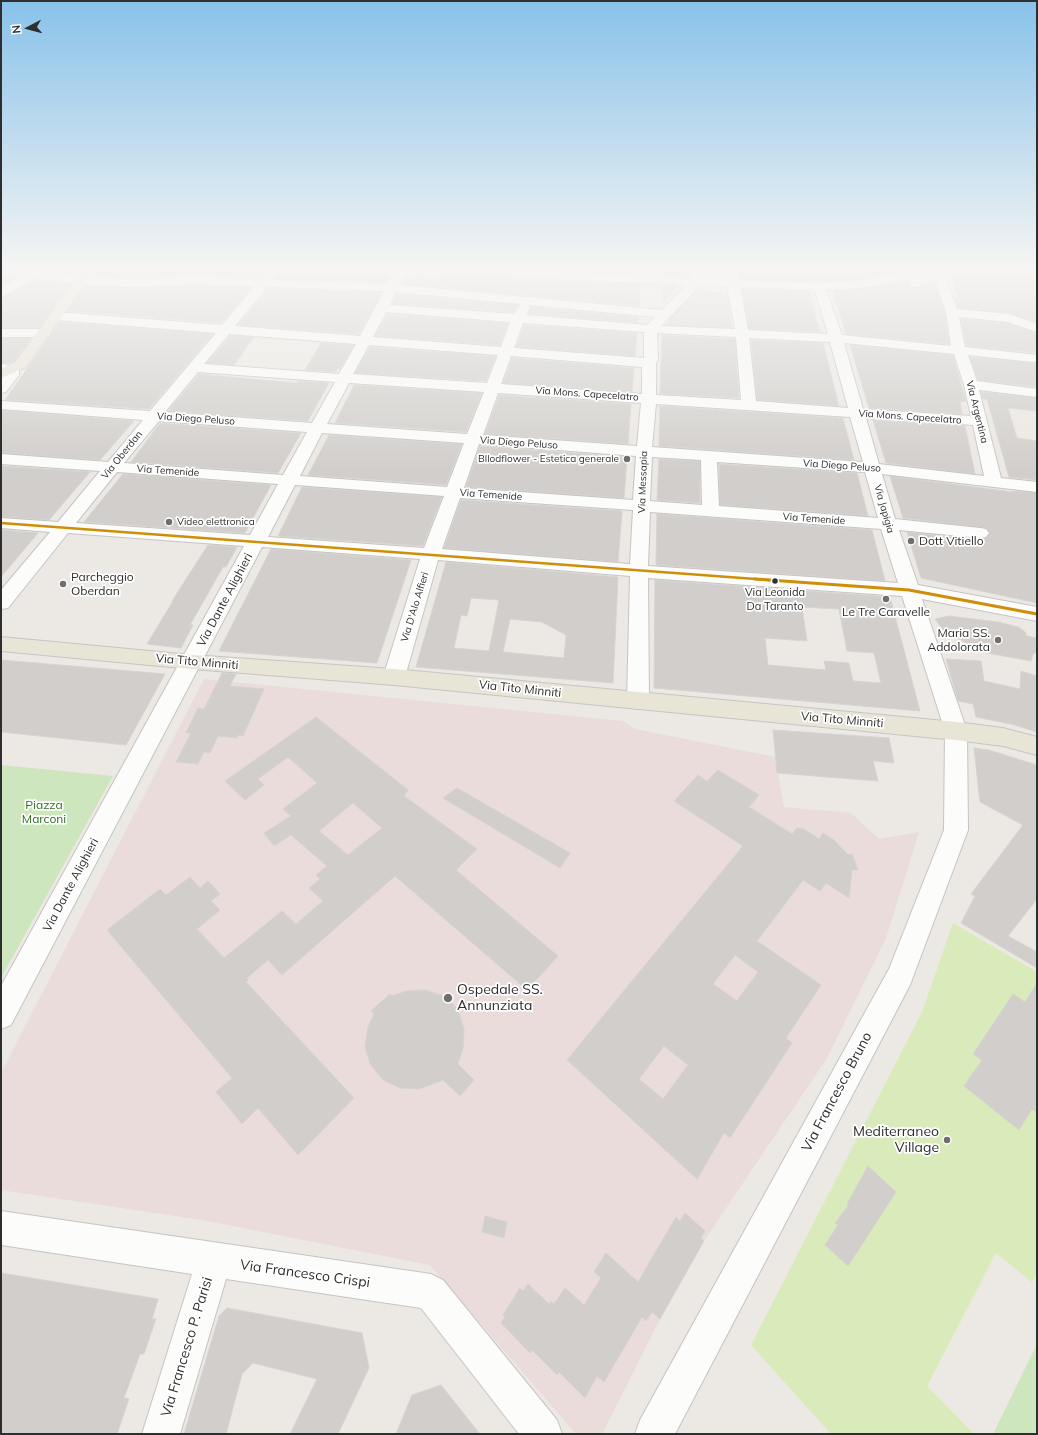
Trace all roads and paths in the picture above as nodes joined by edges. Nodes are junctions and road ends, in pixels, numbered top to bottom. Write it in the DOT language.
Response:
graph roads {
  1 [pos="41,337"];
  2 [pos="219,337"];
  3 [pos="326,337"];
  4 [pos="366,337"];
  5 [pos="511,337"];
  6 [pos="650,337"];
  7 [pos="742,337"];
  8 [pos="812,337"];
  9 [pos="957,337"];
  10 [pos="836,338"];
  11 [pos="364,340"];
  12 [pos="960,350"];
  13 [pos="506,352"];
  14 [pos="1033,358"];
  15 [pos="649,363"];
  16 [pos="194,368"];
  17 [pos="5,370"];
  18 [pos="344,378"];
  19 [pos="971,385"];
  20 [pos="492,388"];
  21 [pos="1,389"];
  22 [pos="1037,393"];
  23 [pos="649,399"];
  24 [pos="1,404"];
  25 [pos="749,405"];
  26 [pos="856,413"];
  27 [pos="154,416"];
  28 [pos="980,421"];
  29 [pos="317,428"];
  30 [pos="473,439"];
  31 [pos="644,452"];
  32 [pos="709,457"];
  33 [pos="1,459"];
  34 [pos="113,467"];
  35 [pos="872,468"];
  36 [pos="289,480"];
  37 [pos="994,482"];
  38 [pos="1037,487"];
  39 [pos="454,492"];
  40 [pos="643,507"];
  41 [pos="711,511"];
  42 [pos="1,524"];
  43 [pos="888,524"];
  44 [pos="63,528"];
  45 [pos="980,533"];
  46 [pos="256,542"];
  47 [pos="431,554"];
  48 [pos="639,571"];
  49 [pos="909,590"];
  50 [pos="1,603"];
  51 [pos="1037,614"];
  52 [pos="1,644"];
  53 [pos="192,662"];
  54 [pos="394,677"];
  55 [pos="638,701"];
  56 [pos="956,731"];
  57 [pos="1037,746"];
  58 [pos="2,1013"];
  59 [pos="1,1228"];
  60 [pos="214,1260"];
  61 [pos="161,1434"];
  62 [pos="543,1434"];
  63 [pos="654,1434"];
  1 -- 17 [label="main road"];
  2 -- 16 [label="street, Via Oberdan"];
  3 -- 11 [label="street"];
  4 -- 11 [label="street, Via Dante Alighieri"];
  5 -- 13 [label="street, Via D'Alo Alfieri"];
  6 -- 15 [label="street, Via Messapia"];
  7 -- 25 [label="street"];
  8 -- 10 [label="street"];
  9 -- 12 [label="street, Via Argentina"];
  10 -- 12 [label="street"];
  10 -- 26 [label="street, Via Japigia"];
  11 -- 13 [label="street"];
  11 -- 18 [label="street, Via Dante Alighieri"];
  12 -- 14 [label="street"];
  12 -- 19 [label="street, Via Argentina"];
  13 -- 15 [label="street"];
  13 -- 20 [label="street, Via D'Alo Alfieri"];
  15 -- 23 [label="street, Via Messapia"];
  16 -- 18 [label="street, Via Mons. Capecelatro"];
  16 -- 27 [label="street, Via Oberdan"];
  17 -- 21 [label="street"];
  18 -- 20 [label="street, Via Mons. Capecelatro"];
  18 -- 29 [label="street, Via Dante Alighieri"];
  19 -- 22 [label="street"];
  19 -- 28 [label="street, Via Argentina"];
  20 -- 23 [label="street, Via Mons. Capecelatro"];
  20 -- 30 [label="street, Via D'Alo Alfieri"];
  23 -- 25 [label="street, Via Mons. Capecelatro"];
  23 -- 31 [label="street, Via Messapia"];
  24 -- 27 [label="street, Via Diego Peluso"];
  25 -- 26 [label="street, Via Mons. Capecelatro"];
  26 -- 28 [label="street, Via Mons. Capecelatro"];
  26 -- 35 [label="street, Via Japigia"];
  27 -- 29 [label="street, Via Diego Peluso"];
  27 -- 34 [label="street, Via Oberdan"];
  28 -- 37 [label="street, Via Argentina"];
  29 -- 30 [label="street, Via Diego Peluso"];
  29 -- 36 [label="street, Via Dante Alighieri"];
  30 -- 31 [label="street, Via Diego Peluso"];
  30 -- 39 [label="street, Via D'Alo Alfieri"];
  31 -- 32 [label="street, Via Diego Peluso"];
  31 -- 40 [label="street, Via Messapia"];
  32 -- 35 [label="street, Via Diego Peluso"];
  32 -- 41 [label="street"];
  33 -- 34 [label="street, Via Temenide"];
  34 -- 36 [label="street, Via Temenide"];
  34 -- 44 [label="street, Via Oberdan"];
  35 -- 37 [label="street, Via Diego Peluso"];
  35 -- 43 [label="street, Via Japigia"];
  36 -- 39 [label="street, Via Temenide"];
  36 -- 46 [label="street, Via Dante Alighieri"];
  37 -- 38 [label="street, Via Diego Peluso"];
  39 -- 40 [label="street, Via Temenide"];
  39 -- 47 [label="street, Via D'Alo Alfieri"];
  40 -- 41 [label="street, Via Temenide"];
  40 -- 48 [label="street, Via Messapia"];
  41 -- 43 [label="street, Via Temenide"];
  42 -- 44 [label="street"];
  43 -- 45 [label="street, Via Temenide"];
  43 -- 49 [label="street, Via Japigia"];
  44 -- 46 [label="street"];
  44 -- 50 [label="street, Via Oberdan"];
  46 -- 47 [label="street"];
  46 -- 53 [label="street, Via Dante Alighieri"];
  47 -- 48 [label="street"];
  47 -- 54 [label="street, Via D'Alo Alfieri"];
  48 -- 49 [label="street"];
  48 -- 55 [label="street, Via Messapia"];
  49 -- 51 [label="street"];
  49 -- 56 [label="street, Via Japigia"];
  52 -- 53 [label="main road, Via Tito Minniti"];
  53 -- 54 [label="main road, Via Tito Minniti"];
  53 -- 58 [label="street, Via Dante Alighieri"];
  54 -- 55 [label="main road, Via Tito Minniti"];
  55 -- 56 [label="main road, Via Tito Minniti"];
  56 -- 57 [label="main road, Via Tito Minniti"];
  56 -- 63 [label="street, Via Francesco Bruno"];
  59 -- 60 [label="street, Via Francesco Crispi"];
  60 -- 61 [label="street, Via Francesco P. Parisi"];
  60 -- 62 [label="street, Via Francesco Crispi"];
}
